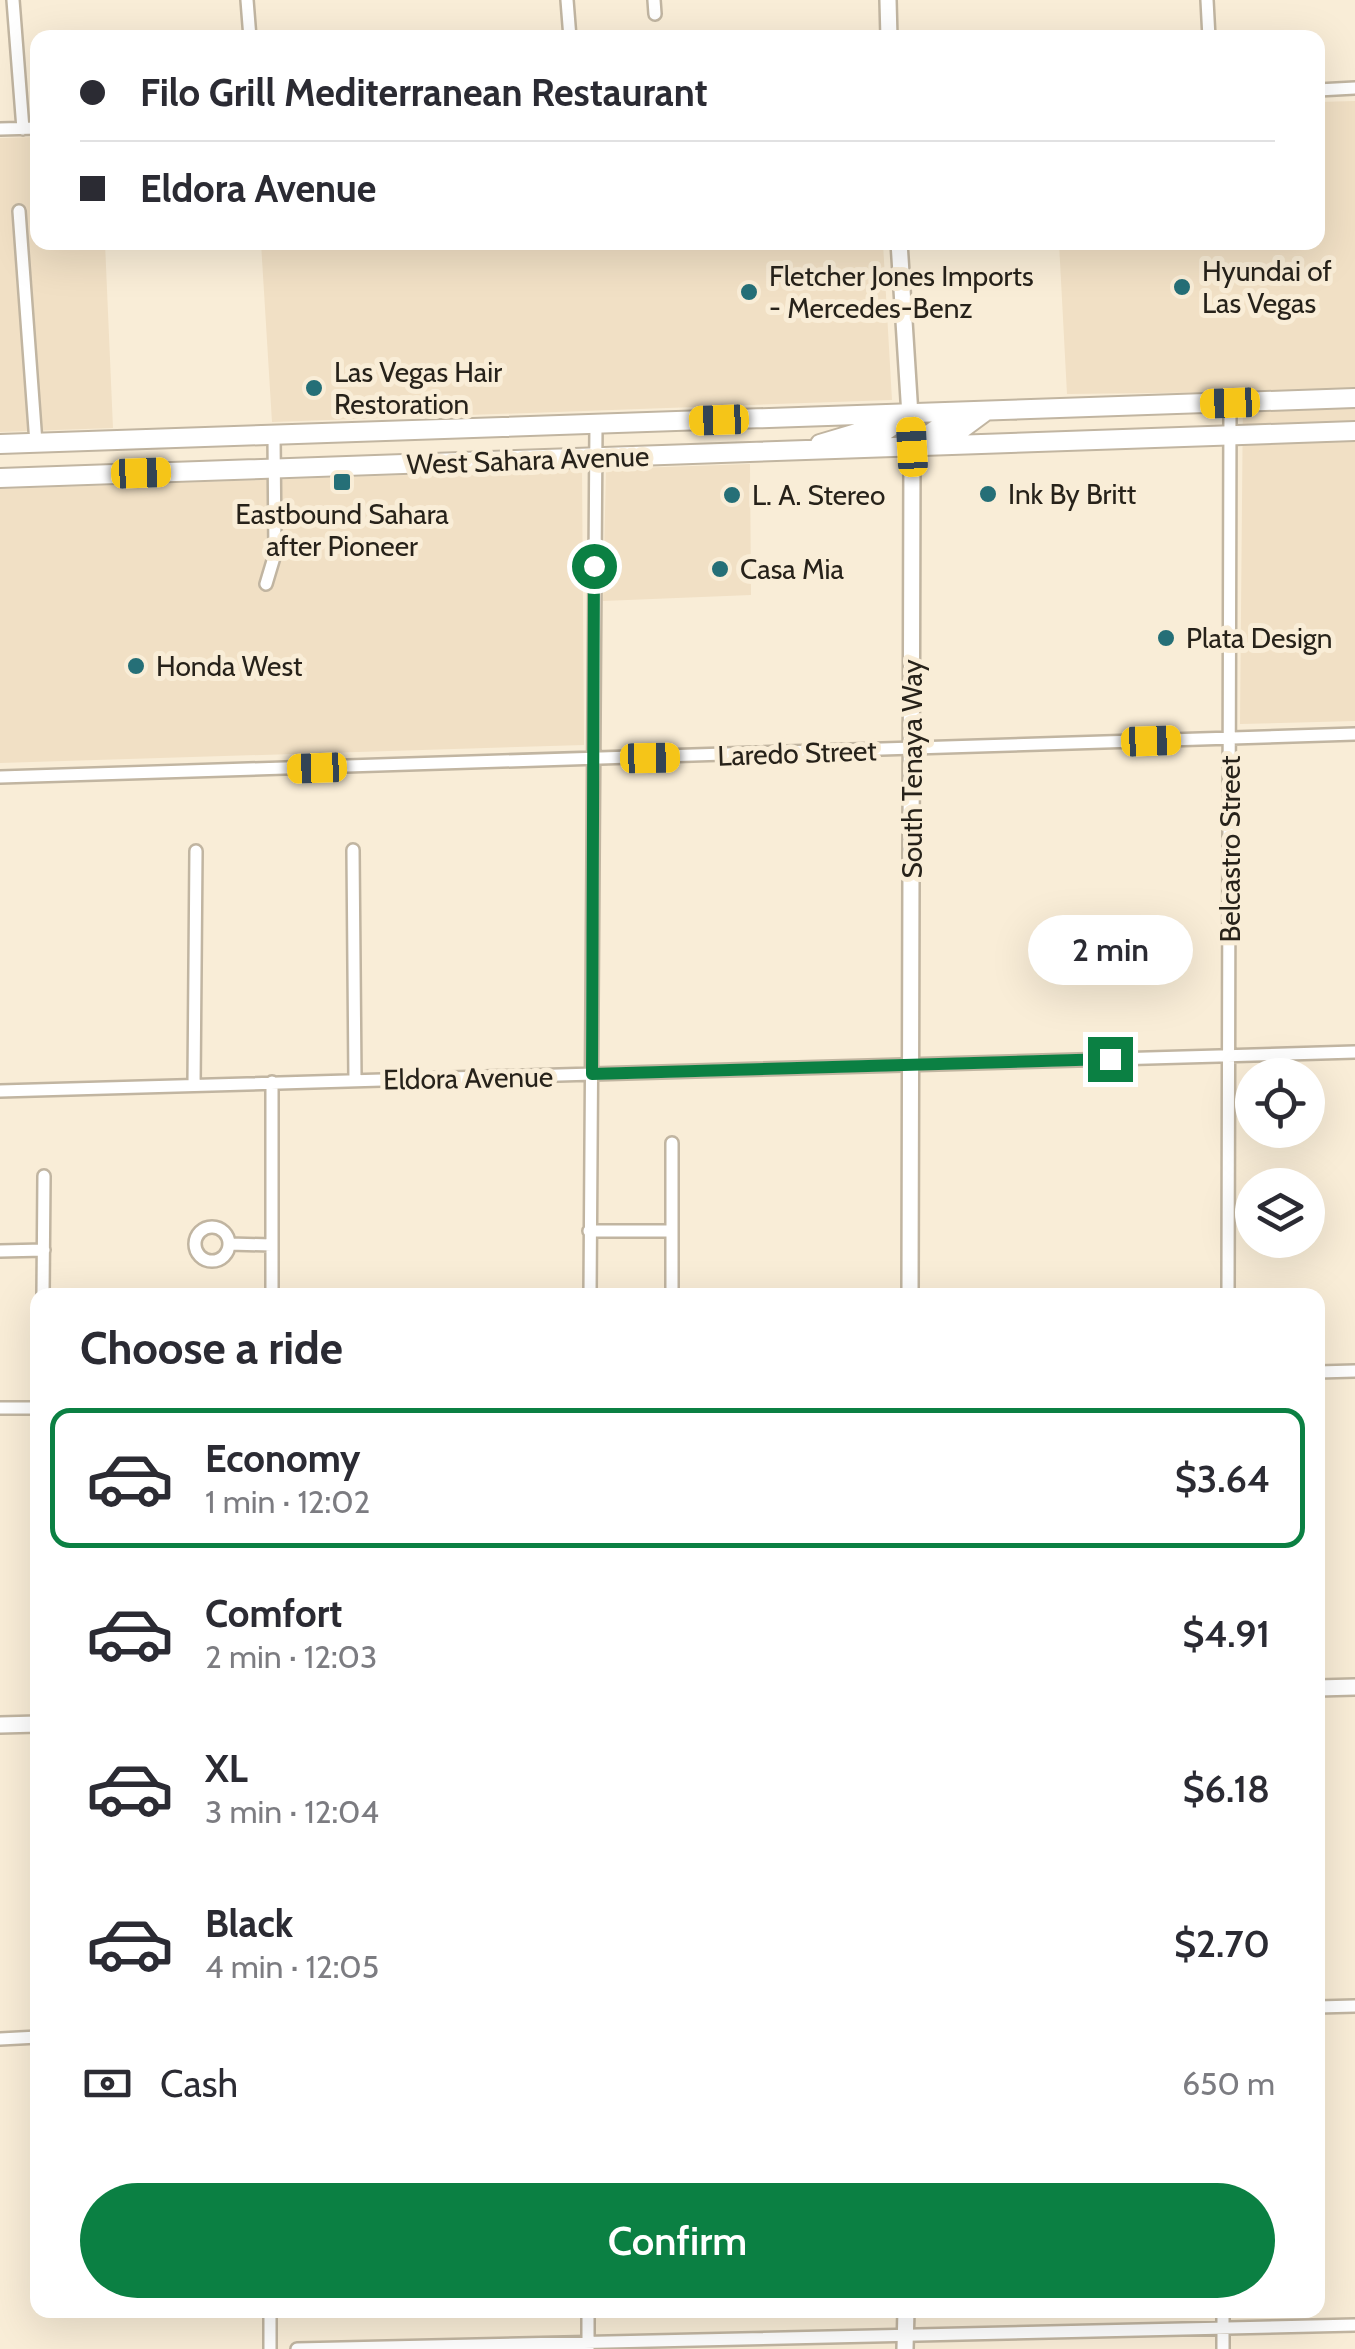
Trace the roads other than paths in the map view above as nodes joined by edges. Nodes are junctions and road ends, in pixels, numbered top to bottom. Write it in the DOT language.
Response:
graph roads {
  1 [pos="14,0"];
  2 [pos="247,0"];
  3 [pos="567,0"];
  4 [pos="888,0"];
  5 [pos="1208,0"];
  6 [pos="249,30"];
  7 [pos="569,30"];
  8 [pos="889,30"];
  9 [pos="1210,30"];
  10 [pos="1355,88"];
  11 [pos="1325,90"];
  12 [pos="23,129"];
  13 [pos="30,129"];
  14 [pos="0,130"];
  15 [pos="20,211"];
  16 [pos="900,250"];
  17 [pos="1355,398"];
  18 [pos="1230,403"];
  19 [pos="987,411"];
  20 [pos="910,414"];
  21 [pos="596,424"];
  22 [pos="1355,432"];
  23 [pos="274,435"];
  24 [pos="1230,436"];
  25 [pos="36,443"];
  26 [pos="0,444"];
  27 [pos="912,447"];
  28 [pos="801,451"];
  29 [pos="595,458"];
  30 [pos="275,468"];
  31 [pos="0,478"];
  32 [pos="266,584"];
  33 [pos="1355,734"];
  34 [pos="1230,738"];
  35 [pos="911,749"];
  36 [pos="593,758"];
  37 [pos="0,777"];
  38 [pos="353,850"];
  39 [pos="196,851"];
  40 [pos="1355,1052"];
  41 [pos="1229,1056"];
  42 [pos="910,1065"];
  43 [pos="592,1074"];
  44 [pos="355,1080"];
  45 [pos="272,1082"];
  46 [pos="194,1085"];
  47 [pos="0,1092"];
  48 [pos="672,1143"];
  49 [pos="44,1176"];
  50 [pos="589,1231"];
  51 [pos="672,1231"];
  52 [pos="229,1244"];
  53 [pos="272,1245"];
  54 [pos="44,1250"];
  55 [pos="0,1251"];
  56 [pos="44,1288"];
  57 [pos="272,1288"];
  58 [pos="590,1288"];
  59 [pos="672,1288"];
  60 [pos="910,1288"];
  61 [pos="1228,1288"];
  62 [pos="1355,1371"];
  63 [pos="1325,1372"];
  64 [pos="0,1408"];
  65 [pos="30,1408"];
  66 [pos="1355,1687"];
  67 [pos="1325,1688"];
  68 [pos="30,1724"];
  69 [pos="0,1725"];
  70 [pos="1355,2006"];
  71 [pos="1325,2008"];
  72 [pos="0,2038"];
  73 [pos="30,2038"];
  74 [pos="270,2318"];
  75 [pos="588,2318"];
  76 [pos="1223,2318"];
  77 [pos="1355,2324"];
  78 [pos="1224,2327"];
  79 [pos="906,2342"];
  80 [pos="588,2346"];
  81 [pos="270,2349"];
  82 [pos="297,2349"];
  83 [pos="1224,2349"];
  1 -- 12 [label="street"];
  2 -- 6 [label="street"];
  3 -- 7 [label="street"];
  4 -- 8 [label="street"];
  5 -- 9 [label="street"];
  10 -- 11 [label="street"];
  12 -- 13 [label="street"];
  12 -- 14 [label="street"];
  15 -- 25 [label="street"];
  16 -- 20 [label="street, South Tenaya Way"];
  17 -- 18 [label="main road, West Sahara Avenue"];
  18 -- 19 [label="main road, West Sahara Avenue"];
  18 -- 24 [label="street, Belcastro Street"];
  19 -- 20 [label="main road, West Sahara Avenue"];
  19 -- 27 [label="main road"];
  20 -- 21 [label="main road, West Sahara Avenue"];
  20 -- 27 [label="street, South Tenaya Way"];
  20 -- 28 [label="main road"];
  21 -- 23 [label="main road, West Sahara Avenue"];
  21 -- 29 [label="street"];
  22 -- 24 [label="main road, West Sahara Avenue"];
  23 -- 25 [label="main road, West Sahara Avenue"];
  23 -- 30 [label="street"];
  24 -- 27 [label="main road, West Sahara Avenue"];
  24 -- 34 [label="street, Belcastro Street"];
  25 -- 26 [label="main road, West Sahara Avenue"];
  27 -- 28 [label="main road, West Sahara Avenue"];
  27 -- 35 [label="street, South Tenaya Way"];
  28 -- 29 [label="main road, West Sahara Avenue"];
  29 -- 30 [label="main road, West Sahara Avenue"];
  29 -- 36 [label="street"];
  30 -- 31 [label="main road, West Sahara Avenue"];
  30 -- 32 [label="street"];
  33 -- 34 [label="street, Laredo Street"];
  34 -- 35 [label="street, Laredo Street"];
  34 -- 41 [label="street, Belcastro Street"];
  35 -- 36 [label="street, Laredo Street"];
  35 -- 42 [label="street, South Tenaya Way"];
  36 -- 37 [label="street, Laredo Street"];
  36 -- 43 [label="street"];
  38 -- 44 [label="street"];
  39 -- 46 [label="street"];
  40 -- 41 [label="street, Eldora Avenue"];
  41 -- 42 [label="street, Eldora Avenue"];
  41 -- 61 [label="street, Belcastro Street"];
  42 -- 43 [label="street, Eldora Avenue"];
  42 -- 60 [label="street, South Tenaya Way"];
  43 -- 44 [label="street, Eldora Avenue"];
  43 -- 50 [label="street"];
  44 -- 45 [label="street, Eldora Avenue"];
  45 -- 46 [label="street, Eldora Avenue"];
  45 -- 53 [label="street"];
  46 -- 47 [label="street, Eldora Avenue"];
  48 -- 51 [label="street"];
  49 -- 54 [label="street"];
  50 -- 51 [label="street"];
  50 -- 58 [label="street"];
  51 -- 59 [label="street"];
  52 -- 53 [label="street"];
  53 -- 57 [label="street"];
  54 -- 55 [label="street"];
  54 -- 56 [label="street"];
  62 -- 63 [label="street"];
  64 -- 65 [label="street"];
  66 -- 67 [label="street"];
  68 -- 69 [label="street"];
  70 -- 71 [label="street"];
  72 -- 73 [label="street"];
  74 -- 81 [label="street"];
  75 -- 80 [label="street"];
  76 -- 78 [label="street"];
  77 -- 78 [label="street"];
  78 -- 79 [label="street"];
  78 -- 83 [label="street"];
  79 -- 80 [label="street"];
  80 -- 82 [label="street"];
}
